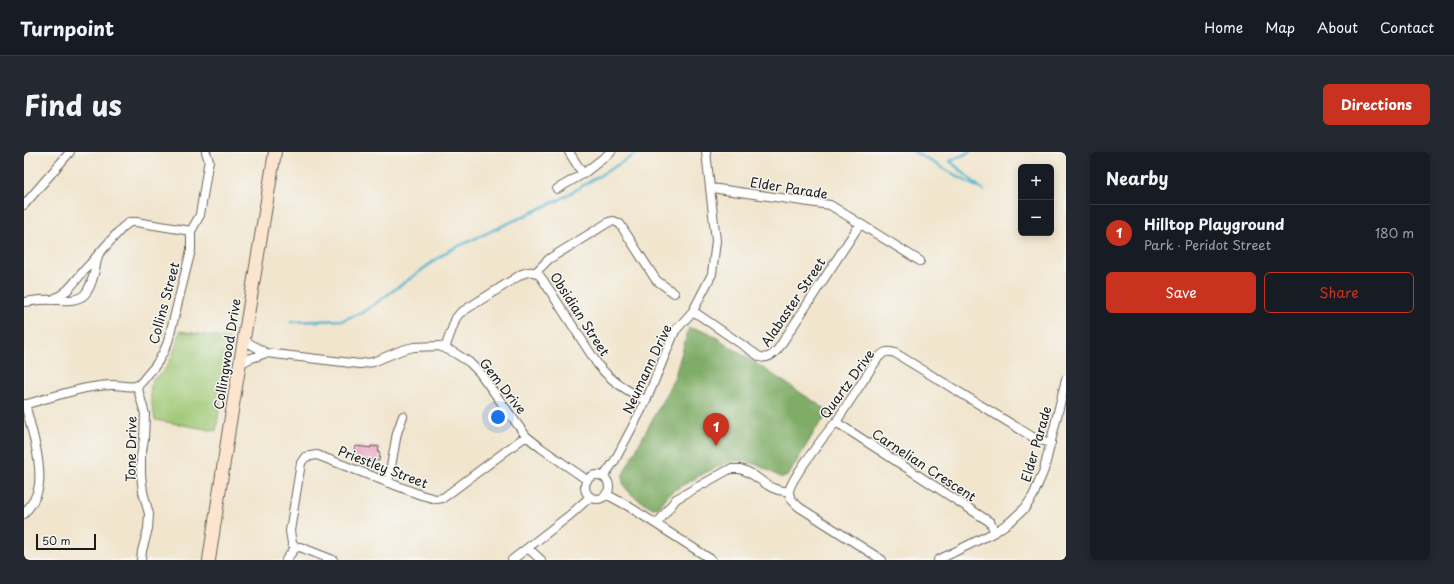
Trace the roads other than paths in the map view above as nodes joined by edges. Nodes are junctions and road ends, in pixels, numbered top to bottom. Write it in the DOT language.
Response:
graph roads {
  1 [pos="70,152"];
  2 [pos="206,152"];
  3 [pos="275,152"];
  4 [pos="569,152"];
  5 [pos="611,152"];
  6 [pos="706,152"];
  7 [pos="583,174"];
  8 [pos="711,188"];
  9 [pos="557,189"];
  10 [pos="24,205"];
  11 [pos="860,224"];
  12 [pos="191,231"];
  13 [pos="99,255"];
  14 [pos="920,261"];
  15 [pos="536,272"];
  16 [pos="674,292"];
  17 [pos="52,300"];
  18 [pos="24,302"];
  19 [pos="693,311"];
  20 [pos="244,340"];
  21 [pos="445,348"];
  22 [pos="266,353"];
  23 [pos="240,364"];
  24 [pos="1066,379"];
  25 [pos="137,386"];
  26 [pos="646,401"];
  27 [pos="24,404"];
  28 [pos="403,416"];
  29 [pos="836,422"];
  30 [pos="526,436"];
  31 [pos="1051,444"];
  32 [pos="603,477"];
  33 [pos="587,480"];
  34 [pos="388,483"];
  35 [pos="789,491"];
  36 [pos="606,494"];
  37 [pos="590,496"];
  38 [pos="24,514"];
  39 [pos="657,524"];
  40 [pos="995,532"];
  41 [pos="295,548"];
  42 [pos="528,548"];
  43 [pos="141,560"];
  44 [pos="209,560"];
  45 [pos="286,560"];
  46 [pos="333,560"];
  47 [pos="512,560"];
  48 [pos="542,560"];
  49 [pos="712,560"];
  50 [pos="882,560"];
  51 [pos="938,560"];
  1 -- 10 [label="street"];
  2 -- 12 [label="street, Collins Street"];
  3 -- 20 [label="main road, Collingwood Drive"];
  4 -- 7 [label="street"];
  5 -- 7 [label="street"];
  6 -- 8 [label="street, Neumann Drive"];
  7 -- 9 [label="street"];
  8 -- 11 [label="street, Elder Parade"];
  8 -- 19 [label="street, Neumann Drive"];
  11 -- 14 [label="street, Elder Parade"];
  11 -- 19 [label="street, Alabaster Street"];
  12 -- 13 [label="street"];
  12 -- 25 [label="street, Collins Street"];
  13 -- 17 [label="street"];
  13 -- 17 [label="street"];
  15 -- 16 [label="street"];
  15 -- 21 [label="street, Obsidian Street"];
  15 -- 26 [label="street, Obsidian Street"];
  17 -- 18 [label="street"];
  19 -- 26 [label="street, Neumann Drive"];
  20 -- 22 [label="street, Gem Drive"];
  20 -- 23 [label="main road, Collingwood Drive"];
  21 -- 22 [label="street, Gem Drive"];
  21 -- 30 [label="street, Gem Drive"];
  22 -- 23 [label="street, Gem Drive"];
  23 -- 44 [label="main road, Collingwood Drive"];
  24 -- 31 [label="street, Elder Parade"];
  25 -- 27 [label="street"];
  25 -- 43 [label="street, Tone Drive"];
  26 -- 32 [label="street, Neumann Drive"];
  27 -- 38 [label="street"];
  28 -- 34 [label="street"];
  29 -- 31 [label="street, Quartz Drive"];
  29 -- 35 [label="street, Quartz Drive"];
  29 -- 40 [label="street, Carnelian Crescent"];
  30 -- 33 [label="street, Gem Drive"];
  30 -- 34 [label="street, Priestley Street"];
  31 -- 40 [label="street, Elder Parade"];
  32 -- 33 [label="street"];
  32 -- 36 [label="street"];
  33 -- 37 [label="street"];
  34 -- 41 [label="street, Priestley Street"];
  35 -- 39 [label="street"];
  35 -- 50 [label="street"];
  36 -- 37 [label="street"];
  36 -- 39 [label="street"];
  37 -- 42 [label="street"];
  39 -- 49 [label="street"];
  40 -- 51 [label="street, Elder Parade"];
  41 -- 45 [label="street"];
  41 -- 46 [label="street"];
  42 -- 47 [label="street"];
  42 -- 48 [label="street"];
}
